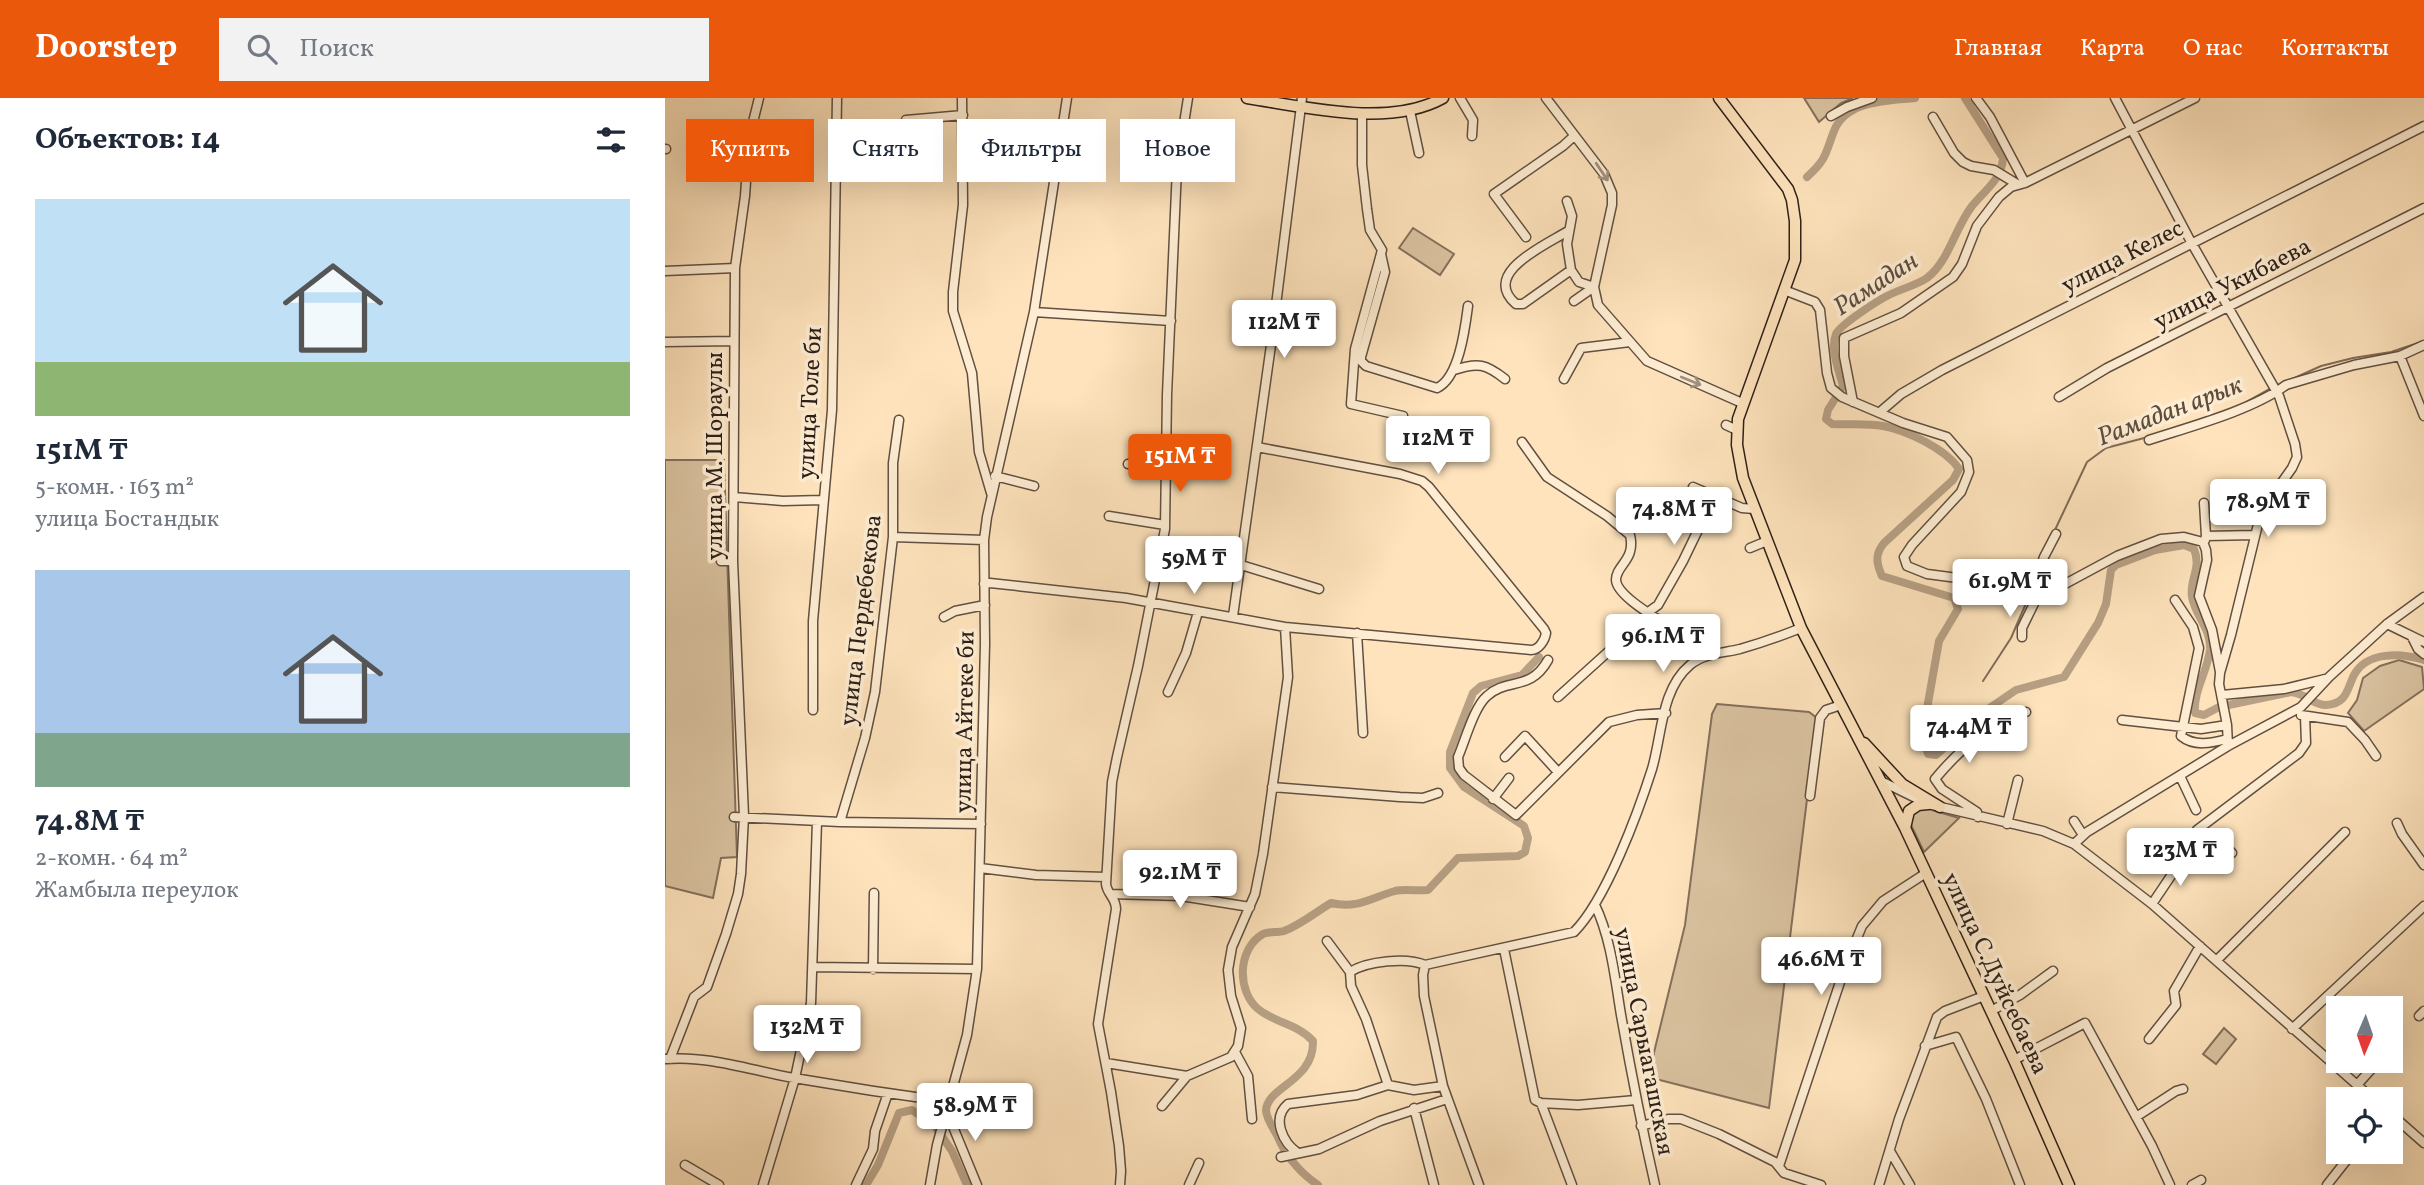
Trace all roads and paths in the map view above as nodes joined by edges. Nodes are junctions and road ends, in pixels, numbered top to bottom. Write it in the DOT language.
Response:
graph roads {
  1 [pos="759,98"];
  2 [pos="837,98"];
  3 [pos="962,98"];
  4 [pos="1067,98"];
  5 [pos="1188,98"];
  6 [pos="1247,98"];
  7 [pos="1460,98"];
  8 [pos="1546,98"];
  9 [pos="1719,98"];
  10 [pos="1872,98"];
  11 [pos="1976,98"];
  12 [pos="2115,98"];
  13 [pos="2195,98"];
  14 [pos="1436,100"];
  15 [pos="1301,102"];
  16 [pos="1410,111"];
  17 [pos="1362,113"];
  18 [pos="963,115"];
  19 [pos="1831,117"];
  20 [pos="1933,117"];
  21 [pos="917,119"];
  22 [pos="2424,126"];
  23 [pos="2133,129"];
  24 [pos="1472,136"];
  25 [pos="1574,136"];
  26 [pos="1419,153"];
  27 [pos="2021,184"];
  28 [pos="1567,201"];
  29 [pos="2424,208"];
  30 [pos="1568,231"];
  31 [pos="1526,237"];
  32 [pos="2191,242"];
  33 [pos="1381,254"];
  34 [pos="735,268"];
  35 [pos="665,271"];
  36 [pos="1571,271"];
  37 [pos="1595,277"];
  38 [pos="1605,278"];
  39 [pos="1594,287"];
  40 [pos="1784,290"];
  41 [pos="1574,301"];
  42 [pos="1468,306"];
  43 [pos="2228,308"];
  44 [pos="1034,312"];
  45 [pos="1171,321"];
  46 [pos="734,341"];
  47 [pos="665,342"];
  48 [pos="1630,342"];
  49 [pos="2424,345"];
  50 [pos="2400,356"];
  51 [pos="1454,370"];
  52 [pos="1505,379"];
  53 [pos="1564,379"];
  54 [pos="2278,394"];
  55 [pos="2059,397"];
  56 [pos="1853,402"];
  57 [pos="1742,403"];
  58 [pos="1880,412"];
  59 [pos="1403,416"];
  60 [pos="2424,416"];
  61 [pos="899,420"];
  62 [pos="1726,425"];
  63 [pos="1737,430"];
  64 [pos="2149,440"];
  65 [pos="1522,442"];
  66 [pos="1257,447"];
  67 [pos="1128,464"];
  68 [pos="1166,468"];
  69 [pos="995,476"];
  70 [pos="1034,486"];
  71 [pos="1693,487"];
  72 [pos="991,493"];
  73 [pos="734,497"];
  74 [pos="1714,497"];
  75 [pos="822,500"];
  76 [pos="2204,503"];
  77 [pos="1755,509"];
  78 [pos="1109,516"];
  79 [pos="1165,525"];
  80 [pos="2056,534"];
  81 [pos="2254,535"];
  82 [pos="893,537"];
  83 [pos="2205,539"];
  84 [pos="984,540"];
  85 [pos="1767,541"];
  86 [pos="1750,548"];
  87 [pos="721,561"];
  88 [pos="733,561"];
  89 [pos="1241,565"];
  90 [pos="2045,581"];
  91 [pos="984,584"];
  92 [pos="1319,589"];
  93 [pos="2036,597"];
  94 [pos="2424,597"];
  95 [pos="2175,600"];
  96 [pos="1151,601"];
  97 [pos="985,606"];
  98 [pos="1198,612"];
  99 [pos="1647,612"];
  100 [pos="1233,616"];
  101 [pos="944,617"];
  102 [pos="2388,624"];
  103 [pos="1285,627"];
  104 [pos="1801,628"];
  105 [pos="1357,632"];
  106 [pos="2022,637"];
  107 [pos="2412,637"];
  108 [pos="2424,642"];
  109 [pos="2424,654"];
  110 [pos="1698,659"];
  111 [pos="1548,660"];
  112 [pos="2220,673"];
  113 [pos="2328,678"];
  114 [pos="1168,692"];
  115 [pos="1558,697"];
  116 [pos="2222,698"];
  117 [pos="1841,705"];
  118 [pos="813,710"];
  119 [pos="2303,711"];
  120 [pos="2027,712"];
  121 [pos="1666,713"];
  122 [pos="2122,720"];
  123 [pos="2228,726"];
  124 [pos="2183,727"];
  125 [pos="1363,733"];
  126 [pos="1860,740"];
  127 [pos="2228,742"];
  128 [pos="2376,756"];
  129 [pos="1504,757"];
  130 [pos="1557,772"];
  131 [pos="2180,776"];
  132 [pos="1509,778"];
  133 [pos="2018,780"];
  134 [pos="1881,781"];
  135 [pos="1272,787"];
  136 [pos="1438,793"];
  137 [pos="1810,796"];
  138 [pos="1493,799"];
  139 [pos="1928,804"];
  140 [pos="1940,807"];
  141 [pos="2196,810"];
  142 [pos="744,816"];
  143 [pos="734,817"];
  144 [pos="1978,817"];
  145 [pos="817,821"];
  146 [pos="2074,821"];
  147 [pos="840,822"];
  148 [pos="2397,823"];
  149 [pos="981,824"];
  150 [pos="2007,824"];
  151 [pos="2205,825"];
  152 [pos="1905,828"];
  153 [pos="2345,832"];
  154 [pos="2083,835"];
  155 [pos="2210,836"];
  156 [pos="2074,844"];
  157 [pos="2232,853"];
  158 [pos="2185,855"];
  159 [pos="2422,859"];
  160 [pos="980,868"];
  161 [pos="1926,873"];
  162 [pos="1106,877"];
  163 [pos="874,893"];
  164 [pos="1111,894"];
  165 [pos="2152,904"];
  166 [pos="1595,905"];
  167 [pos="2424,906"];
  168 [pos="1250,907"];
  169 [pos="1327,941"];
  170 [pos="2200,946"];
  171 [pos="1504,949"];
  172 [pos="2217,960"];
  173 [pos="1425,965"];
  174 [pos="813,967"];
  175 [pos="873,969"];
  176 [pos="977,969"];
  177 [pos="2053,971"];
  178 [pos="1350,972"];
  179 [pos="1984,996"];
  180 [pos="1991,1010"];
  181 [pos="2289,1030"];
  182 [pos="2149,1039"];
  183 [pos="1925,1046"];
  184 [pos="1235,1052"];
  185 [pos="2326,1058"];
  186 [pos="668,1059"];
  187 [pos="2014,1060"];
  188 [pos="1106,1063"];
  189 [pos="2344,1073"];
  190 [pos="2367,1073"];
  191 [pos="1187,1076"];
  192 [pos="795,1078"];
  193 [pos="2357,1084"];
  194 [pos="1388,1085"];
  195 [pos="1443,1086"];
  196 [pos="2360,1087"];
  197 [pos="2183,1089"];
  198 [pos="888,1093"];
  199 [pos="1447,1099"];
  200 [pos="1636,1100"];
  201 [pos="950,1102"];
  202 [pos="1541,1103"];
  203 [pos="1162,1106"];
  204 [pos="1414,1108"];
  205 [pos="947,1112"];
  206 [pos="2136,1117"];
  207 [pos="1252,1119"];
  208 [pos="2403,1125"];
  209 [pos="1641,1126"];
  210 [pos="2424,1143"];
  211 [pos="1890,1151"];
  212 [pos="1295,1154"];
  213 [pos="1281,1157"];
  214 [pos="1199,1163"];
  215 [pos="2344,1164"];
  216 [pos="685,1165"];
  217 [pos="1779,1166"];
  218 [pos="2201,1180"];
  219 [pos="719,1185"];
  220 [pos="763,1185"];
  221 [pos="856,1185"];
  222 [pos="930,1185"];
  223 [pos="977,1185"];
  224 [pos="1119,1185"];
  225 [pos="1189,1185"];
  226 [pos="1434,1185"];
  227 [pos="1479,1185"];
  228 [pos="1572,1185"];
  229 [pos="1655,1185"];
  230 [pos="1821,1185"];
  231 [pos="1879,1185"];
  232 [pos="1910,1185"];
  233 [pos="2020,1185"];
  234 [pos="2069,1185"];
  235 [pos="2170,1185"];
  236 [pos="2192,1185"];
  237 [pos="2327,1185"];
  1 -- 34 [label="street, улица М. Шораулы"];
  2 -- 75 [label="street, улица Толе би"];
  3 -- 18 [label="street"];
  4 -- 44 [label="street, улица Айтеке би"];
  5 -- 45 [label="street"];
  6 -- 15 [label="main road"];
  7 -- 24 [label="street"];
  8 -- 25 [label="street"];
  9 -- 40 [label="main road, улица С.Дуйсебаева"];
  10 -- 19 [label="street"];
  11 -- 27 [label="street"];
  12 -- 23 [label="street"];
  13 -- 23 [label="street"];
  14 -- 16 [label="main road"];
  15 -- 17 [label="main road"];
  15 -- 66 [label="street"];
  16 -- 17 [label="main road"];
  16 -- 26 [label="street"];
  17 -- 33 [label="street"];
  18 -- 21 [label="street"];
  18 -- 72 [label="street"];
  20 -- 27 [label="street"];
  22 -- 32 [label="street, улица Келес"];
  23 -- 27 [label="street"];
  23 -- 32 [label="street"];
  25 -- 31 [label="street"];
  25 -- 37 [label="street, one-way"];
  27 -- 56 [label="street"];
  28 -- 30 [label="street"];
  29 -- 43 [label="street, улица Укибаева"];
  30 -- 36 [label="street"];
  30 -- 36 [label="street"];
  32 -- 43 [label="street"];
  32 -- 58 [label="street, улица Келес"];
  33 -- 51 [label="street"];
  33 -- 59 [label="street"];
  34 -- 35 [label="street"];
  34 -- 46 [label="street, улица М. Шораулы"];
  36 -- 39 [label="street"];
  37 -- 38 [label="street"];
  37 -- 39 [label="street"];
  39 -- 41 [label="street"];
  39 -- 48 [label="street"];
  40 -- 56 [label="street"];
  40 -- 57 [label="main road, улица С.Дуйсебаева"];
  42 -- 51 [label="street"];
  43 -- 54 [label="street"];
  43 -- 55 [label="street, улица Укибаева"];
  44 -- 45 [label="street"];
  44 -- 69 [label="street, улица Айтеке би"];
  45 -- 68 [label="street"];
  46 -- 47 [label="street"];
  46 -- 73 [label="street, улица М. Шораулы"];
  48 -- 53 [label="street"];
  48 -- 57 [label="street, one-way"];
  49 -- 50 [label="street"];
  50 -- 54 [label="street"];
  50 -- 60 [label="street"];
  51 -- 52 [label="street"];
  54 -- 64 [label="street"];
  54 -- 81 [label="street"];
  56 -- 58 [label="street"];
  57 -- 63 [label="main road, улица С.Дуйсебаева"];
  58 -- 93 [label="street"];
  61 -- 82 [label="street, улица Пердебекова"];
  62 -- 63 [label="street"];
  63 -- 77 [label="main road, улица С.Дуйсебаева"];
  65 -- 99 [label="street"];
  66 -- 89 [label="street"];
  66 -- 105 [label="street"];
  67 -- 68 [label="street"];
  68 -- 79 [label="street"];
  69 -- 70 [label="street"];
  69 -- 72 [label="street, улица Айтеке би"];
  71 -- 74 [label="street"];
  72 -- 84 [label="street, улица Айтеке би"];
  73 -- 75 [label="street"];
  73 -- 88 [label="street, улица М. Шораулы"];
  74 -- 77 [label="street"];
  74 -- 99 [label="street"];
  75 -- 118 [label="street, улица Толе би"];
  76 -- 83 [label="street"];
  77 -- 85 [label="main road, улица С.Дуйсебаева"];
  78 -- 79 [label="street"];
  79 -- 96 [label="street"];
  80 -- 90 [label="street"];
  81 -- 83 [label="street"];
  81 -- 112 [label="street"];
  82 -- 84 [label="street"];
  82 -- 147 [label="street, улица Пердебекова"];
  83 -- 90 [label="street"];
  83 -- 112 [label="street"];
  84 -- 91 [label="street, улица Айтеке би"];
  85 -- 86 [label="street"];
  85 -- 104 [label="main road, улица С.Дуйсебаева"];
  87 -- 88 [label="street"];
  88 -- 142 [label="street, улица М. Шораулы"];
  89 -- 92 [label="street"];
  89 -- 100 [label="street"];
  90 -- 93 [label="street"];
  91 -- 96 [label="street"];
  91 -- 97 [label="street, улица Айтеке би"];
  93 -- 106 [label="street"];
  94 -- 102 [label="street"];
  95 -- 124 [label="street"];
  96 -- 98 [label="street"];
  96 -- 162 [label="street"];
  97 -- 101 [label="street"];
  97 -- 149 [label="street, улица Айтеке би"];
  98 -- 100 [label="street"];
  98 -- 114 [label="street"];
  99 -- 110 [label="street"];
  99 -- 115 [label="street"];
  100 -- 103 [label="street"];
  102 -- 107 [label="street"];
  102 -- 113 [label="street"];
  103 -- 105 [label="street"];
  103 -- 135 [label="street"];
  104 -- 110 [label="street"];
  104 -- 117 [label="main road, улица С.Дуйсебаева"];
  105 -- 125 [label="street"];
  107 -- 108 [label="street"];
  107 -- 109 [label="street"];
  110 -- 121 [label="street"];
  111 -- 138 [label="street"];
  112 -- 116 [label="street"];
  113 -- 116 [label="street"];
  113 -- 119 [label="street"];
  116 -- 123 [label="street"];
  117 -- 126 [label="main road, улица С.Дуйсебаева"];
  117 -- 137 [label="street"];
  119 -- 127 [label="street"];
  119 -- 128 [label="street"];
  119 -- 151 [label="street"];
  120 -- 144 [label="street"];
  121 -- 130 [label="street"];
  121 -- 166 [label="street"];
  122 -- 124 [label="street"];
  123 -- 124 [label="street"];
  123 -- 127 [label="street"];
  124 -- 127 [label="street"];
  126 -- 134 [label="main road, улица С.Дуйсебаева"];
  126 -- 140 [label="main road"];
  127 -- 131 [label="street"];
  129 -- 130 [label="street"];
  130 -- 138 [label="street"];
  131 -- 141 [label="street"];
  131 -- 154 [label="street"];
  132 -- 138 [label="street"];
  133 -- 150 [label="street"];
  134 -- 139 [label="street"];
  134 -- 152 [label="main road, улица С.Дуйсебаева"];
  135 -- 136 [label="street"];
  135 -- 168 [label="street"];
  139 -- 140 [label="street"];
  139 -- 152 [label="main road"];
  140 -- 144 [label="street"];
  142 -- 143 [label="street"];
  142 -- 145 [label="street"];
  142 -- 186 [label="street, улица М. Шораулы"];
  144 -- 150 [label="street"];
  145 -- 147 [label="street"];
  145 -- 174 [label="street"];
  146 -- 154 [label="street"];
  147 -- 149 [label="street"];
  148 -- 159 [label="street"];
  149 -- 160 [label="street, улица Айтеке би"];
  150 -- 156 [label="street"];
  151 -- 155 [label="street"];
  151 -- 158 [label="street"];
  152 -- 161 [label="main road, улица С.Дуйсебаева"];
  153 -- 172 [label="street"];
  154 -- 156 [label="street"];
  155 -- 157 [label="street"];
  155 -- 158 [label="street"];
  156 -- 165 [label="street"];
  158 -- 165 [label="street"];
  160 -- 162 [label="street"];
  160 -- 176 [label="street, улица Айтеке би"];
  161 -- 179 [label="main road, улица С.Дуйсебаева"];
  161 -- 217 [label="street"];
  162 -- 164 [label="street"];
  163 -- 175 [label="street"];
  164 -- 168 [label="street"];
  164 -- 188 [label="street"];
  165 -- 170 [label="street"];
  166 -- 171 [label="street"];
  166 -- 200 [label="street, улица Сарыагашская"];
  167 -- 181 [label="street"];
  168 -- 184 [label="street"];
  169 -- 178 [label="street"];
  170 -- 172 [label="street"];
  170 -- 182 [label="street"];
  171 -- 173 [label="street"];
  171 -- 202 [label="street"];
  172 -- 181 [label="street"];
  173 -- 178 [label="street"];
  173 -- 195 [label="street"];
  174 -- 175 [label="street"];
  174 -- 192 [label="street"];
  175 -- 176 [label="street"];
  176 -- 201 [label="street, улица Айтеке би"];
  177 -- 180 [label="street"];
  178 -- 194 [label="street"];
  179 -- 180 [label="main road, улица С.Дуйсебаева"];
  179 -- 183 [label="street"];
  180 -- 187 [label="main road, улица С.Дуйсебаева"];
  181 -- 185 [label="street"];
  183 -- 211 [label="street"];
  183 -- 233 [label="street"];
  184 -- 191 [label="street"];
  184 -- 207 [label="street"];
  186 -- 192 [label="street"];
  187 -- 206 [label="street"];
  187 -- 234 [label="main road, улица С.Дуйсебаева"];
  188 -- 191 [label="street"];
  188 -- 224 [label="street"];
  189 -- 193 [label="street"];
  190 -- 193 [label="street"];
  191 -- 203 [label="street"];
  192 -- 198 [label="street"];
  192 -- 220 [label="street"];
  193 -- 196 [label="street"];
  194 -- 195 [label="street"];
  194 -- 212 [label="street"];
  195 -- 199 [label="street"];
  197 -- 206 [label="street"];
  198 -- 201 [label="street"];
  198 -- 221 [label="street"];
  199 -- 204 [label="street"];
  199 -- 227 [label="street"];
  200 -- 202 [label="street"];
  200 -- 209 [label="street, улица Сарыагашская"];
  201 -- 205 [label="street, улица Айтеке би"];
  202 -- 228 [label="street"];
  204 -- 212 [label="street"];
  204 -- 226 [label="street"];
  205 -- 222 [label="street, улица Айтеке би"];
  205 -- 223 [label="street"];
  206 -- 235 [label="street"];
  208 -- 210 [label="street"];
  209 -- 217 [label="street"];
  209 -- 229 [label="street, улица Сарыагашская"];
  211 -- 231 [label="street"];
  211 -- 232 [label="street"];
  212 -- 213 [label="street"];
  214 -- 225 [label="street"];
  215 -- 237 [label="street"];
  216 -- 219 [label="street"];
  217 -- 230 [label="street"];
  218 -- 236 [label="street"];
}
